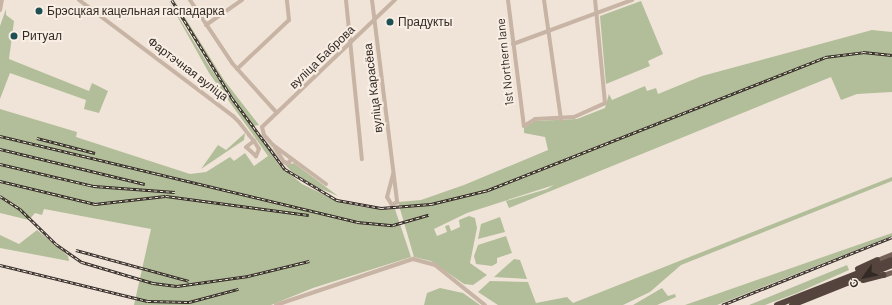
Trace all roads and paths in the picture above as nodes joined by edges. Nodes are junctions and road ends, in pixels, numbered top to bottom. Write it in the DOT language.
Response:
graph roads {
  1 [pos="2,0"];
  2 [pos="79,0"];
  3 [pos="190,0"];
  4 [pos="242,0"];
  5 [pos="287,0"];
  6 [pos="346,0"];
  7 [pos="372,0"];
  8 [pos="395,0"];
  9 [pos="508,0"];
  10 [pos="544,0"];
  11 [pos="595,0"];
  12 [pos="632,0"];
  13 [pos="0,10"];
  14 [pos="597,13"];
  15 [pos="374,20"];
  16 [pos="206,25"];
  17 [pos="548,33"];
  18 [pos="351,43"];
  19 [pos="513,44"];
  20 [pos="237,69"];
  21 [pos="277,113"];
  22 [pos="561,120"];
  23 [pos="254,141"];
  24 [pos="362,159"];
  25 [pos="393,174"];
  26 [pos="326,184"];
  27 [pos="892,254"];
  28 [pos="892,260"];
  29 [pos="892,265"];
  30 [pos="878,268"];
  31 [pos="892,272"];
  32 [pos="781,304"];
  33 [pos="276,305"];
  34 [pos="486,305"];
  35 [pos="792,305"];
  1 -- 13 [label="street"];
  2 -- 23 [label="street, Фартэчная вуліца"];
  3 -- 16 [label="street"];
  4 -- 16 [label="street"];
  5 -- 20 [label="street"];
  6 -- 18 [label="street"];
  7 -- 15 [label="street, вуліца Карасёва"];
  8 -- 15 [label="street, вуліца Баброва"];
  9 -- 19 [label="street, 1st Northern lane"];
  10 -- 17 [label="street"];
  11 -- 14 [label="street"];
  12 -- 14 [label="street"];
  14 -- 17 [label="street"];
  14 -- 22 [label="street"];
  15 -- 18 [label="street, вуліца Баброва"];
  15 -- 25 [label="street, вуліца Карасёва"];
  16 -- 20 [label="street"];
  17 -- 19 [label="street"];
  17 -- 22 [label="street"];
  18 -- 21 [label="street, вуліца Баброва"];
  18 -- 24 [label="street"];
  19 -- 22 [label="street, 1st Northern lane"];
  20 -- 21 [label="street"];
  21 -- 26 [label="street, вуліца Баброва"];
  23 -- 23 [label="street"];
  25 -- 25 [label="street, вуліца Карасёва"];
  27 -- 30 [label="main road"];
  28 -- 30 [label="highway"];
  29 -- 30 [label="highway"];
  30 -- 31 [label="main road"];
  30 -- 32 [label="highway"];
  30 -- 35 [label="highway"];
  33 -- 34 [label="street"];
}
